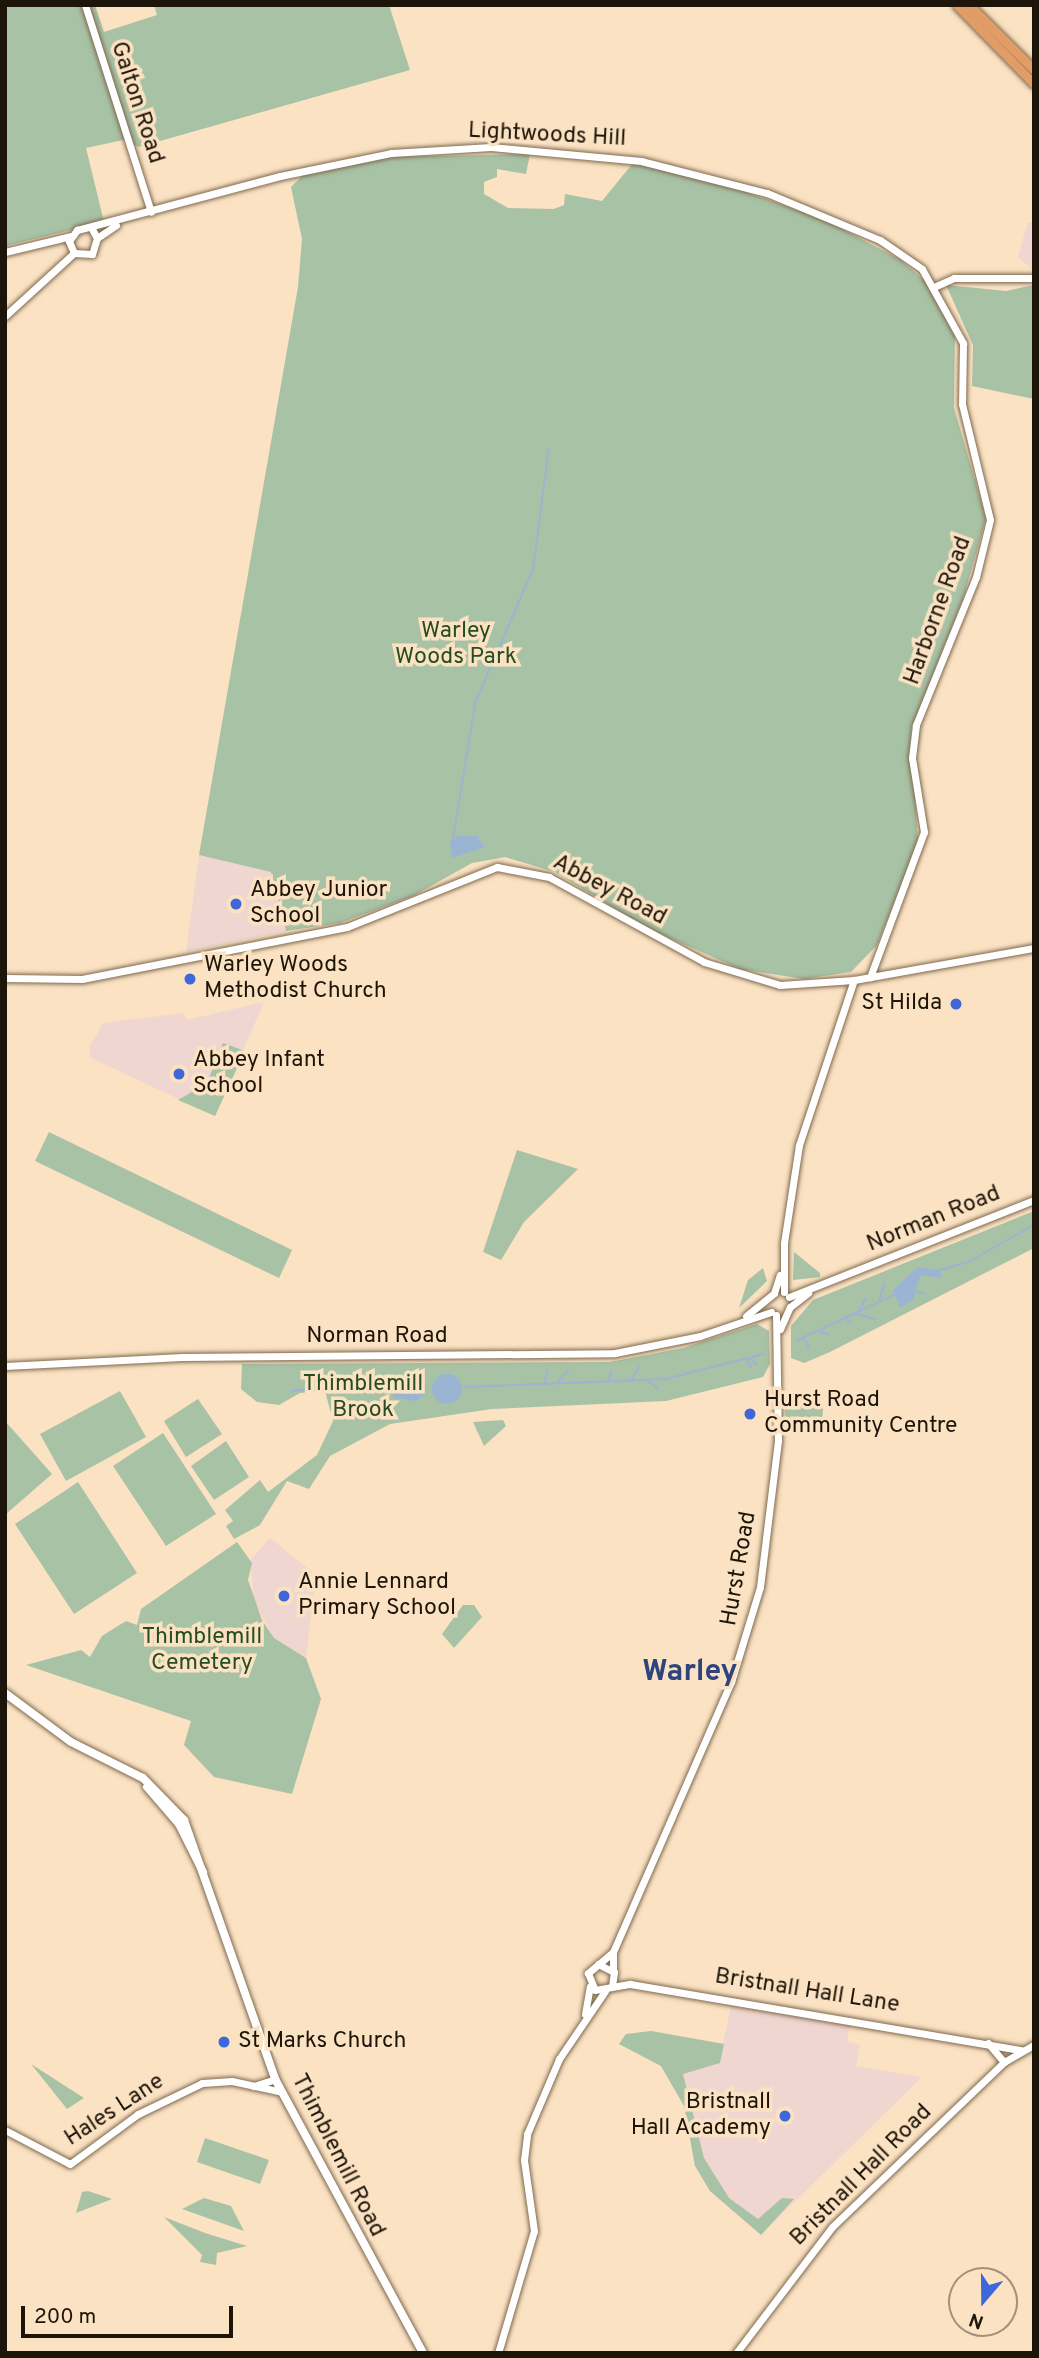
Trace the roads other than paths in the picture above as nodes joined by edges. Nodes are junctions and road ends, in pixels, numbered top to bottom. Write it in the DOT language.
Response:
graph roads {
  1 [pos="85,5"];
  2 [pos="957,5"];
  3 [pos="969,5"];
  4 [pos="1033,77"];
  5 [pos="151,212"];
  6 [pos="123,221"];
  7 [pos="92,229"];
  8 [pos="71,236"];
  9 [pos="97,238"];
  10 [pos="880,240"];
  11 [pos="5,252"];
  12 [pos="75,253"];
  13 [pos="1034,278"];
  14 [pos="936,286"];
  15 [pos="5,316"];
  16 [pos="1034,948"];
  17 [pos="870,977"];
  18 [pos="5,978"];
  19 [pos="854,980"];
  20 [pos="1034,1200"];
  21 [pos="781,1271"];
  22 [pos="810,1291"];
  23 [pos="786,1295"];
  24 [pos="771,1296"];
  25 [pos="788,1310"];
  26 [pos="774,1313"];
  27 [pos="743,1319"];
  28 [pos="778,1333"];
  29 [pos="5,1366"];
  30 [pos="5,1693"];
  31 [pos="613,1952"];
  32 [pos="598,1964"];
  33 [pos="614,1972"];
  34 [pos="630,1984"];
  35 [pos="590,1986"];
  36 [pos="608,1989"];
  37 [pos="584,2014"];
  38 [pos="977,2039"];
  39 [pos="1034,2045"];
  40 [pos="1021,2050"];
  41 [pos="1004,2062"];
  42 [pos="275,2079"];
  43 [pos="254,2086"];
  44 [pos="282,2092"];
  45 [pos="5,2130"];
  46 [pos="423,2353"];
  47 [pos="498,2353"];
  48 [pos="736,2353"];
  1 -- 5 [label="street, Galton Road"];
  2 -- 4 [label="highway"];
  3 -- 4 [label="highway"];
  5 -- 6 [label="street, Lightwoods Hill"];
  5 -- 10 [label="street, Lightwoods Hill"];
  6 -- 7 [label="street, Lightwoods Hill"];
  6 -- 9 [label="street, Lightwoods Hill"];
  7 -- 8 [label="street, Lightwoods Hill"];
  7 -- 9 [label="street"];
  8 -- 11 [label="street"];
  8 -- 12 [label="street"];
  9 -- 12 [label="street, Lightwoods Hill"];
  10 -- 14 [label="street, Harborne Road"];
  12 -- 15 [label="street"];
  13 -- 14 [label="street"];
  14 -- 17 [label="street, Harborne Road"];
  16 -- 17 [label="street, Abbey Road"];
  17 -- 19 [label="street, Abbey Road"];
  18 -- 19 [label="street, Abbey Road"];
  19 -- 21 [label="street"];
  20 -- 22 [label="street, Norman Road"];
  21 -- 23 [label="street"];
  21 -- 24 [label="street"];
  22 -- 23 [label="street, Norman Road"];
  22 -- 25 [label="street, Norman Road"];
  23 -- 24 [label="street, Norman Road"];
  23 -- 25 [label="street"];
  24 -- 26 [label="street, Hurst Road"];
  24 -- 27 [label="street, Norman Road"];
  25 -- 26 [label="street, Norman Road"];
  25 -- 28 [label="street, Hurst Road"];
  26 -- 27 [label="street, Norman Road"];
  26 -- 28 [label="street, Hurst Road"];
  27 -- 29 [label="street, Norman Road"];
  28 -- 31 [label="street, Hurst Road"];
  30 -- 42 [label="main road, Thimblemill Road"];
  31 -- 32 [label="street, Hurst Road"];
  31 -- 33 [label="street, Hurst Road"];
  32 -- 33 [label="street, Bristnall Hall Lane"];
  32 -- 35 [label="street"];
  33 -- 34 [label="street, Bristnall Hall Lane"];
  33 -- 36 [label="street, Hurst Road"];
  34 -- 36 [label="street, Bristnall Hall Lane"];
  34 -- 38 [label="street, Bristnall Hall Lane"];
  35 -- 36 [label="street"];
  35 -- 37 [label="street"];
  36 -- 37 [label="street"];
  37 -- 47 [label="street"];
  38 -- 40 [label="street, Bristnall Hall Lane"];
  38 -- 41 [label="street, Bristnall Hall Lane"];
  39 -- 40 [label="street, Bristnall Hall Road"];
  40 -- 41 [label="street, Bristnall Hall Road"];
  41 -- 48 [label="street, Bristnall Hall Road"];
  42 -- 43 [label="street, Hales Lane"];
  42 -- 44 [label="main road, Thimblemill Road"];
  43 -- 44 [label="street, Hales Lane"];
  43 -- 45 [label="street, Hales Lane"];
  44 -- 46 [label="main road, Thimblemill Road"];
}
